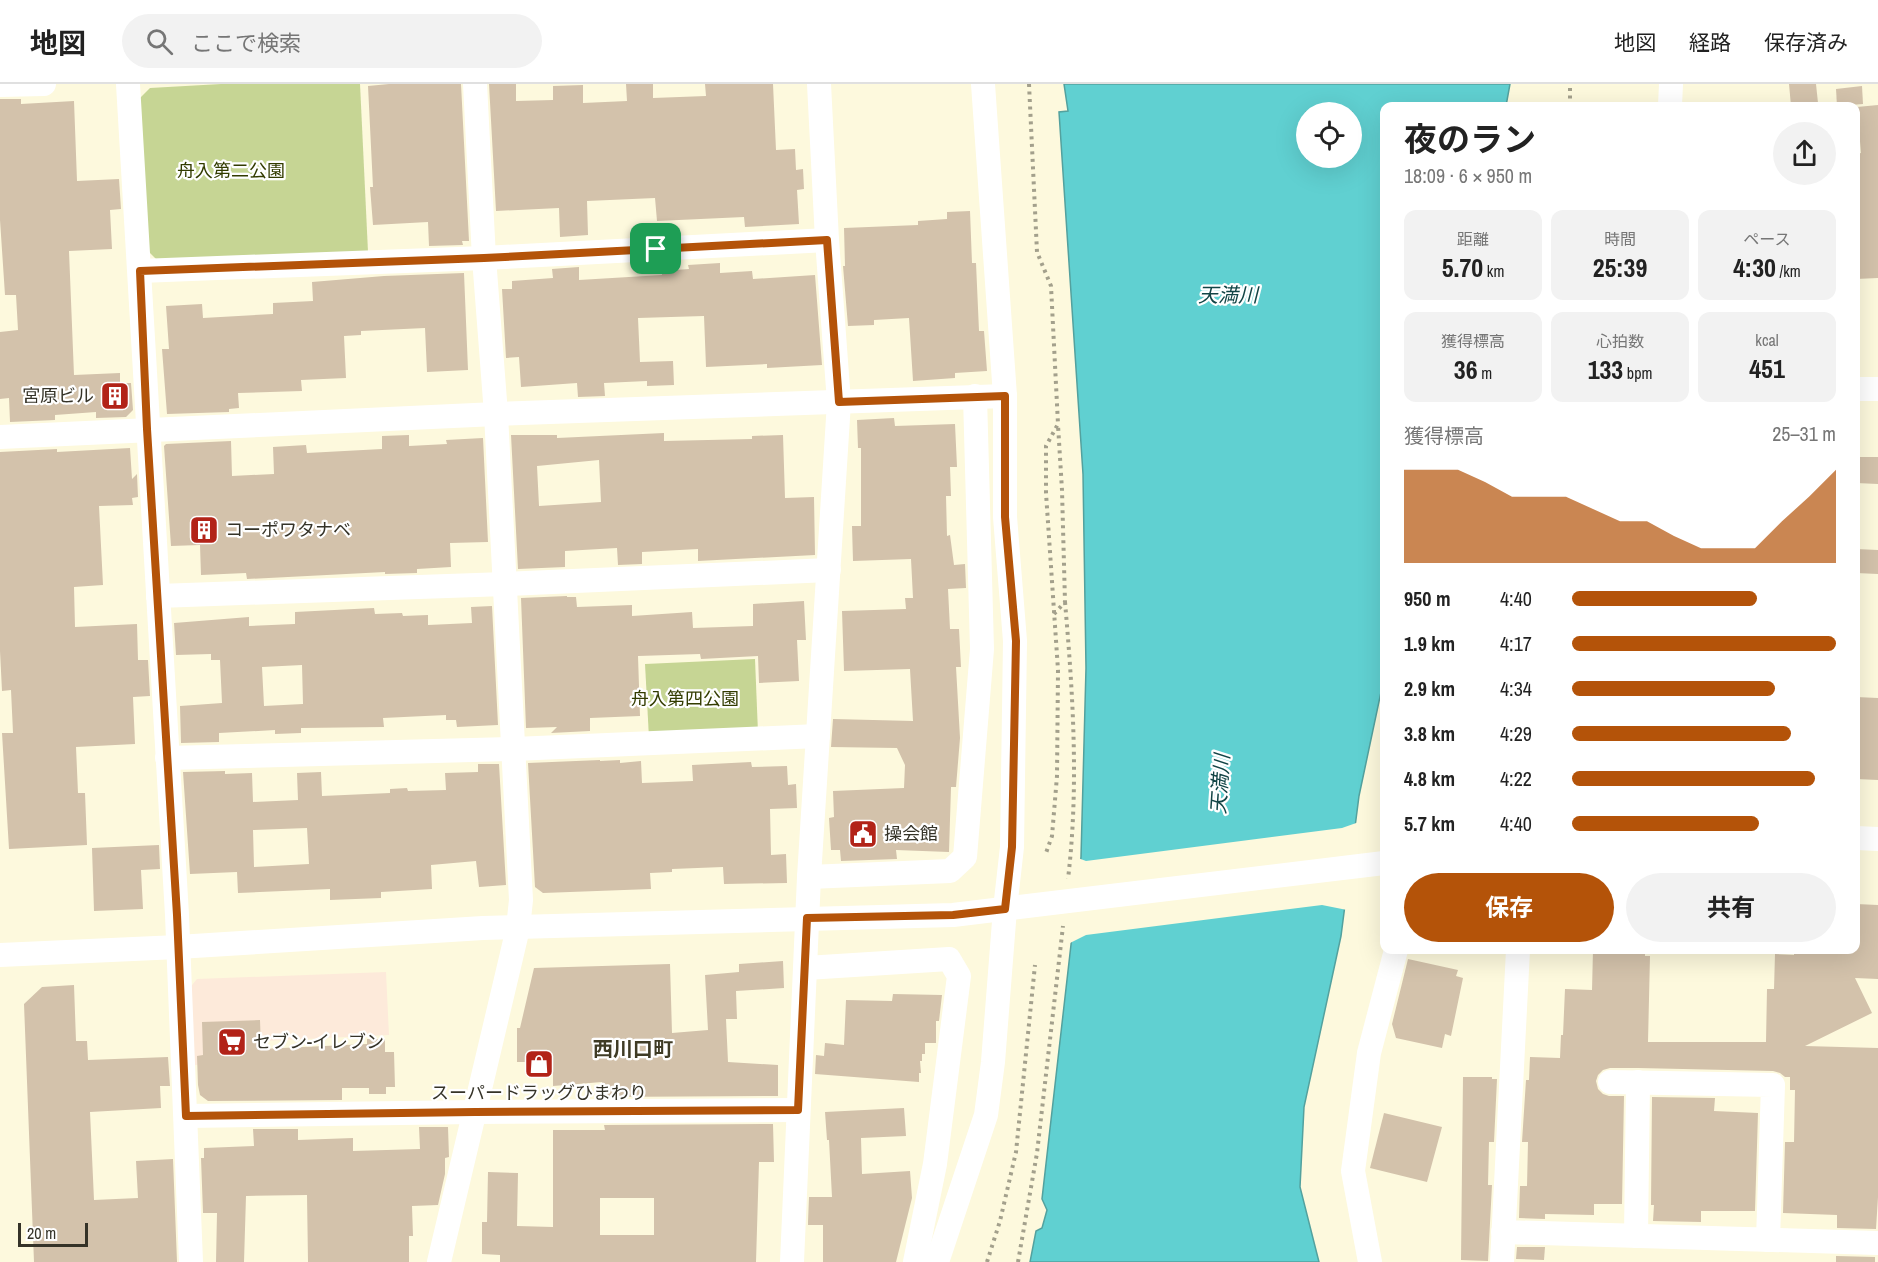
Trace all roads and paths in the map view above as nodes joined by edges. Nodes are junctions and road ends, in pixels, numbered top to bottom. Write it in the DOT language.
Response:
graph roads {
  1 [pos="44,84"];
  2 [pos="128,84"];
  3 [pos="475,84"];
  4 [pos="819,84"];
  5 [pos="983,84"];
  6 [pos="1029,84"];
  7 [pos="1570,84"];
  8 [pos="1671,84"];
  9 [pos="0,85"];
  10 [pos="1570,102"];
  11 [pos="1670,102"];
  12 [pos="827,240"];
  13 [pos="484,258"];
  14 [pos="140,271"];
  15 [pos="1860,389"];
  16 [pos="1878,389"];
  17 [pos="975,396"];
  18 [pos="1005,396"];
  19 [pos="839,402"];
  20 [pos="496,414"];
  21 [pos="1058,424"];
  22 [pos="147,429"];
  23 [pos="0,437"];
  24 [pos="829,570"];
  25 [pos="505,584"];
  26 [pos="158,596"];
  27 [pos="1065,602"];
  28 [pos="1054,614"];
  29 [pos="818,736"];
  30 [pos="514,749"];
  31 [pos="167,758"];
  32 [pos="1860,838"];
  33 [pos="1878,839"];
  34 [pos="1046,853"];
  35 [pos="1378,864"];
  36 [pos="809,877"];
  37 [pos="1068,880"];
  38 [pos="1005,909"];
  39 [pos="1061,913"];
  40 [pos="807,918"];
  41 [pos="518,928"];
  42 [pos="178,947"];
  43 [pos="1395,954"];
  44 [pos="1518,954"];
  45 [pos="0,955"];
  46 [pos="1035,965"];
  47 [pos="806,968"];
  48 [pos="1610,1082"];
  49 [pos="1638,1082"];
  50 [pos="798,1110"];
  51 [pos="475,1112"];
  52 [pos="186,1116"];
  53 [pos="1503,1232"];
  54 [pos="1636,1236"];
  55 [pos="1768,1240"];
  56 [pos="1878,1243"];
  57 [pos="191,1262"];
  58 [pos="439,1262"];
  59 [pos="792,1262"];
  60 [pos="915,1262"];
  61 [pos="937,1262"];
  62 [pos="987,1262"];
  63 [pos="1018,1262"];
  64 [pos="1370,1262"];
  65 [pos="1502,1262"];
  1 -- 9 [label="street"];
  2 -- 14 [label="street"];
  3 -- 13 [label="street"];
  4 -- 12 [label="street"];
  5 -- 18 [label="street"];
  6 -- 21 [label="path"];
  7 -- 10 [label="path"];
  8 -- 11 [label="street"];
  12 -- 13 [label="street"];
  12 -- 19 [label="street"];
  13 -- 14 [label="street"];
  13 -- 20 [label="street"];
  14 -- 22 [label="street"];
  15 -- 16 [label="street"];
  17 -- 18 [label="street"];
  17 -- 19 [label="street"];
  17 -- 36 [label="street"];
  18 -- 38 [label="street"];
  19 -- 20 [label="street"];
  19 -- 24 [label="street"];
  20 -- 22 [label="street"];
  20 -- 25 [label="street"];
  21 -- 27 [label="path"];
  21 -- 28 [label="path"];
  22 -- 23 [label="street"];
  22 -- 26 [label="street"];
  24 -- 25 [label="street"];
  24 -- 29 [label="street"];
  25 -- 26 [label="street"];
  25 -- 30 [label="street"];
  26 -- 31 [label="street"];
  27 -- 28 [label="path"];
  27 -- 37 [label="path"];
  28 -- 34 [label="path"];
  29 -- 30 [label="street"];
  29 -- 36 [label="street"];
  30 -- 31 [label="street"];
  30 -- 41 [label="street"];
  31 -- 42 [label="street"];
  32 -- 33 [label="street"];
  35 -- 39 [label="street"];
  36 -- 40 [label="street"];
  38 -- 39 [label="street"];
  38 -- 40 [label="street"];
  38 -- 61 [label="street"];
  39 -- 63 [label="path"];
  40 -- 41 [label="street"];
  40 -- 47 [label="street"];
  41 -- 42 [label="street"];
  41 -- 51 [label="street"];
  42 -- 45 [label="street"];
  42 -- 52 [label="street"];
  43 -- 64 [label="street"];
  44 -- 53 [label="street"];
  46 -- 62 [label="path"];
  47 -- 50 [label="street"];
  47 -- 60 [label="street"];
  48 -- 49 [label="street"];
  49 -- 54 [label="street"];
  49 -- 55 [label="street"];
  50 -- 51 [label="street"];
  50 -- 59 [label="street"];
  51 -- 52 [label="street"];
  51 -- 58 [label="street"];
  52 -- 57 [label="street"];
  53 -- 54 [label="street"];
  53 -- 65 [label="street"];
  54 -- 55 [label="street"];
  55 -- 56 [label="street"];
}
